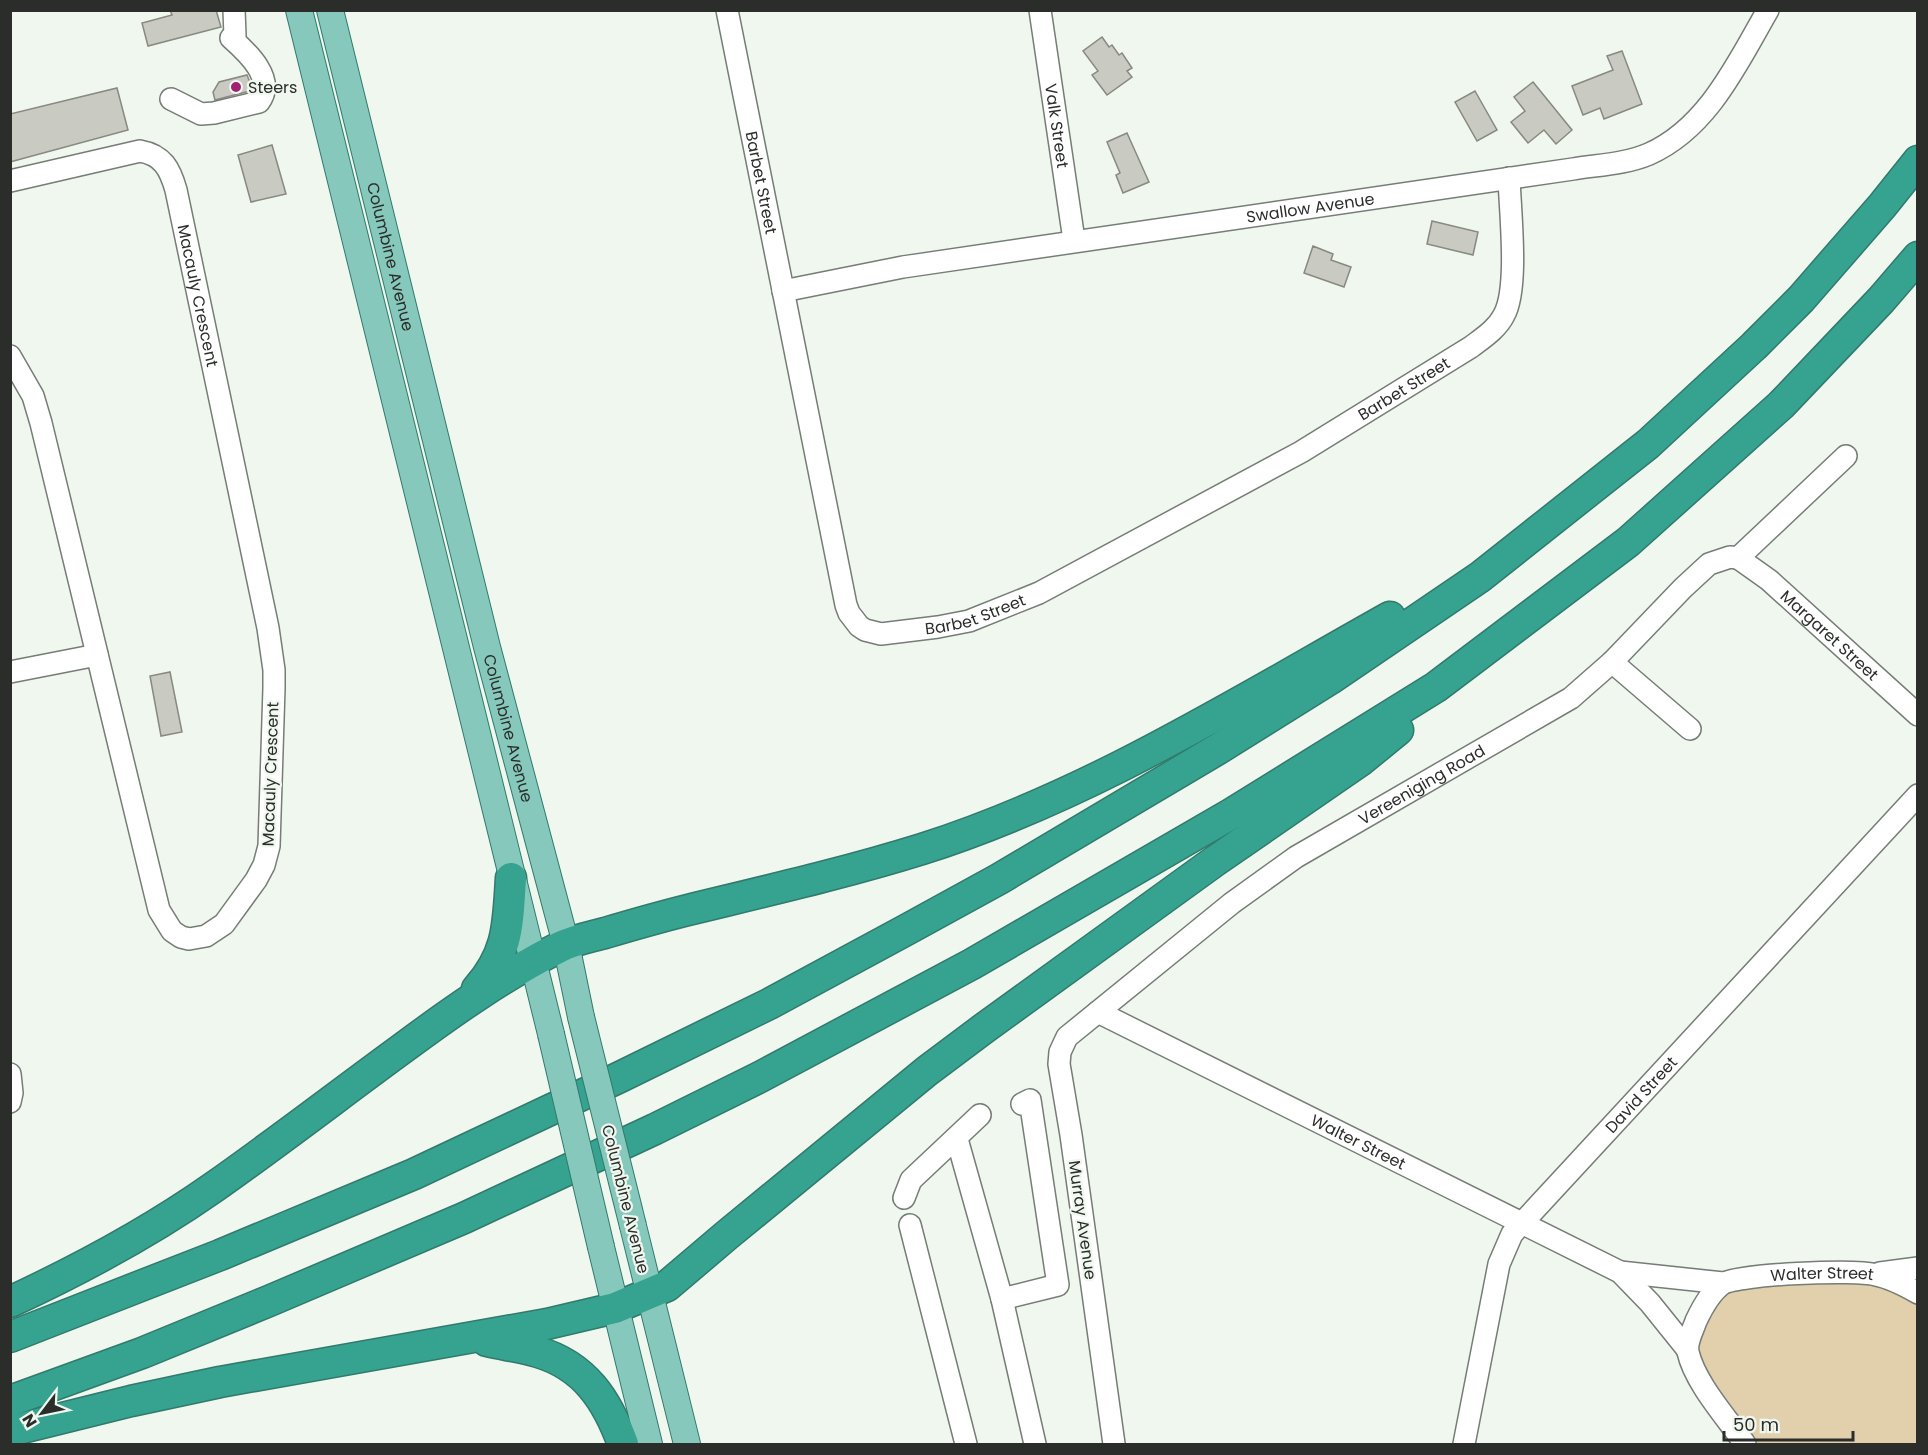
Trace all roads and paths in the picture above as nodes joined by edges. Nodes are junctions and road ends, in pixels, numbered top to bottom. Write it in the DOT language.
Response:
graph roads {
  1 [pos="234,10"];
  2 [pos="298,10"];
  3 [pos="330,10"];
  4 [pos="727,10"];
  5 [pos="1040,10"];
  6 [pos="1768,10"];
  7 [pos="171,99"];
  8 [pos="1917,161"];
  9 [pos="1509,178"];
  10 [pos="10,181"];
  11 [pos="1074,240"];
  12 [pos="1917,257"];
  13 [pos="783,291"];
  14 [pos="10,356"];
  15 [pos="1846,456"];
  16 [pos="1738,558"];
  17 [pos="1480,578"];
  18 [pos="97,655"];
  19 [pos="1612,662"];
  20 [pos="10,672"];
  21 [pos="1436,687"];
  22 [pos="1917,715"];
  23 [pos="1690,729"];
  24 [pos="1917,795"];
  25 [pos="511,878"];
  26 [pos="566,944"];
  27 [pos="532,962"];
  28 [pos="467,1001"];
  29 [pos="1098,1012"];
  30 [pos="10,1074"];
  31 [pos="10,1102"];
  32 [pos="1022,1104"];
  33 [pos="980,1114"];
  34 [pos="957,1139"];
  35 [pos="904,1198"];
  36 [pos="1523,1222"];
  37 [pos="910,1224"];
  38 [pos="1917,1268"];
  39 [pos="1620,1272"];
  40 [pos="1874,1274"];
  41 [pos="1723,1284"];
  42 [pos="1917,1293"];
  43 [pos="649,1294"];
  44 [pos="1002,1299"];
  45 [pos="10,1302"];
  46 [pos="615,1308"];
  47 [pos="10,1337"];
  48 [pos="472,1337"];
  49 [pos="1687,1349"];
  50 [pos="10,1401"];
  51 [pos="10,1431"];
  52 [pos="622,1444"];
  53 [pos="649,1444"];
  54 [pos="687,1444"];
  55 [pos="966,1444"];
  56 [pos="1035,1444"];
  57 [pos="1114,1444"];
  58 [pos="1464,1444"];
  59 [pos="1745,1444"];
  1 -- 7 [label="street"];
  2 -- 25 [label="main road, Columbine Avenue"];
  3 -- 26 [label="main road, Columbine Avenue"];
  4 -- 13 [label="street, Barbet Street"];
  5 -- 11 [label="street, Valk Street"];
  6 -- 9 [label="street, Swallow Avenue"];
  8 -- 17 [label="highway"];
  9 -- 11 [label="street, Swallow Avenue"];
  9 -- 13 [label="street, Barbet Street"];
  10 -- 18 [label="street, Macauly Crescent"];
  11 -- 13 [label="street, Swallow Avenue"];
  12 -- 21 [label="highway"];
  14 -- 18 [label="street, Macauly Crescent"];
  15 -- 16 [label="street"];
  16 -- 19 [label="street, Vereeniging Road"];
  16 -- 22 [label="street, Margaret Street"];
  17 -- 26 [label="highway"];
  17 -- 47 [label="highway"];
  18 -- 20 [label="street"];
  19 -- 23 [label="street"];
  19 -- 29 [label="street, Vereeniging Road"];
  21 -- 43 [label="highway"];
  21 -- 50 [label="highway"];
  24 -- 36 [label="street, David Street"];
  25 -- 27 [label="main road, Columbine Avenue"];
  25 -- 28 [label="highway"];
  26 -- 27 [label="highway"];
  26 -- 43 [label="main road, Columbine Avenue, bridge"];
  27 -- 28 [label="highway"];
  27 -- 46 [label="main road, Columbine Avenue, bridge"];
  28 -- 45 [label="highway"];
  29 -- 36 [label="street, Walter Street"];
  29 -- 57 [label="street, Murray Avenue"];
  30 -- 31 [label="street"];
  32 -- 44 [label="street"];
  33 -- 34 [label="street"];
  34 -- 35 [label="street"];
  34 -- 44 [label="street"];
  36 -- 39 [label="street, Walter Street"];
  36 -- 58 [label="street, David Street"];
  37 -- 55 [label="street"];
  38 -- 40 [label="street"];
  39 -- 41 [label="street, Walter Street"];
  39 -- 49 [label="street, Walter Street"];
  40 -- 41 [label="street, Walter Street"];
  40 -- 42 [label="street, Walter Street"];
  41 -- 49 [label="street"];
  43 -- 46 [label="highway"];
  43 -- 54 [label="main road, Columbine Avenue"];
  44 -- 56 [label="street"];
  46 -- 48 [label="highway"];
  46 -- 53 [label="main road, Columbine Avenue"];
  48 -- 51 [label="highway"];
  48 -- 52 [label="highway"];
  49 -- 59 [label="street, Walter Street"];
}
